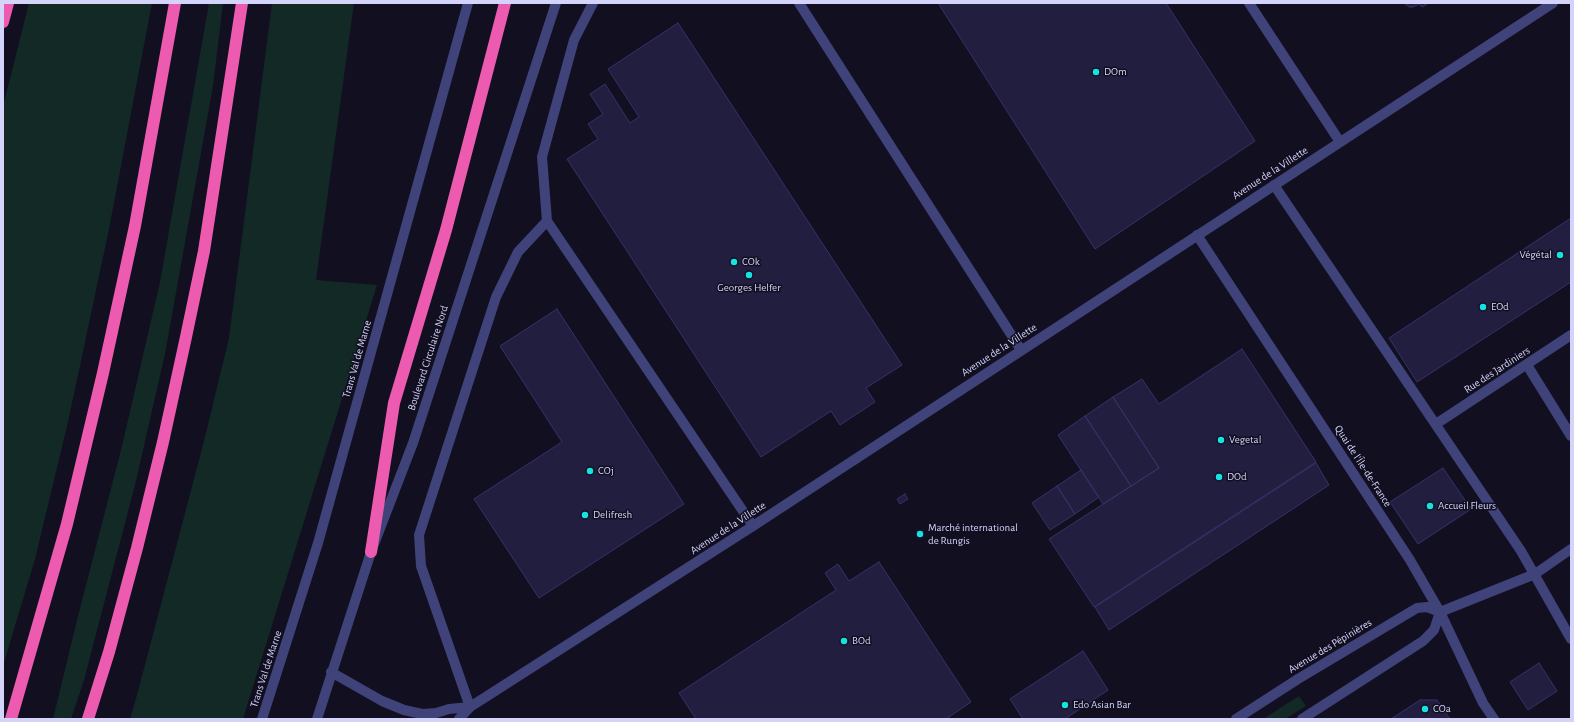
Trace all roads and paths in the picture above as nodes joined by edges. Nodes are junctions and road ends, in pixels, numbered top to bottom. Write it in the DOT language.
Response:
graph roads {
  1 [pos="8,3"];
  2 [pos="175,3"];
  3 [pos="242,3"];
  4 [pos="468,3"];
  5 [pos="505,3"];
  6 [pos="593,3"];
  7 [pos="799,3"];
  8 [pos="1249,3"];
  9 [pos="1553,3"];
  10 [pos="554,5"];
  11 [pos="3,22"];
  12 [pos="1340,142"];
  13 [pos="1274,185"];
  14 [pos="547,221"];
  15 [pos="1197,235"];
  16 [pos="1571,335"];
  17 [pos="1021,350"];
  18 [pos="1526,365"];
  19 [pos="1436,424"];
  20 [pos="1571,436"];
  21 [pos="753,526"];
  22 [pos="1571,549"];
  23 [pos="371,552"];
  24 [pos="1535,574"];
  25 [pos="1440,612"];
  26 [pos="1571,639"];
  27 [pos="331,672"];
  28 [pos="470,707"];
  29 [pos="11,719"];
  30 [pos="88,719"];
  31 [pos="262,719"];
  32 [pos="317,719"];
  33 [pos="459,719"];
  34 [pos="1236,719"];
  35 [pos="1302,719"];
  36 [pos="1494,719"];
  1 -- 11 [label="highway"];
  2 -- 29 [label="highway"];
  3 -- 30 [label="highway"];
  4 -- 31 [label="street, Trans Val de Marne"];
  5 -- 23 [label="highway"];
  6 -- 14 [label="street"];
  7 -- 17 [label="street"];
  8 -- 12 [label="street"];
  9 -- 12 [label="street, Avenue de la Villette"];
  10 -- 23 [label="street, Boulevard Circulaire Nord"];
  12 -- 13 [label="street, Avenue de la Villette"];
  13 -- 15 [label="street, Avenue de la Villette"];
  13 -- 19 [label="street"];
  14 -- 21 [label="street"];
  14 -- 28 [label="street"];
  15 -- 17 [label="street, Avenue de la Villette"];
  15 -- 25 [label="street, Quai de l'Île-de-France"];
  16 -- 18 [label="street, Rue des Jardiniers"];
  17 -- 21 [label="street, Avenue de la Villette"];
  18 -- 19 [label="street, Rue des Jardiniers"];
  18 -- 20 [label="street"];
  19 -- 24 [label="street"];
  21 -- 28 [label="street, Avenue de la Villette"];
  22 -- 24 [label="street"];
  23 -- 27 [label="street, Boulevard Circulaire Nord"];
  24 -- 25 [label="street"];
  24 -- 26 [label="street"];
  25 -- 34 [label="street, Avenue des Pépinières"];
  25 -- 35 [label="street"];
  25 -- 36 [label="street, Quai de l'Île-de-France"];
  27 -- 28 [label="street"];
  27 -- 32 [label="street, Boulevard Circulaire Nord"];
  28 -- 33 [label="street, Avenue de la Villette"];
}
